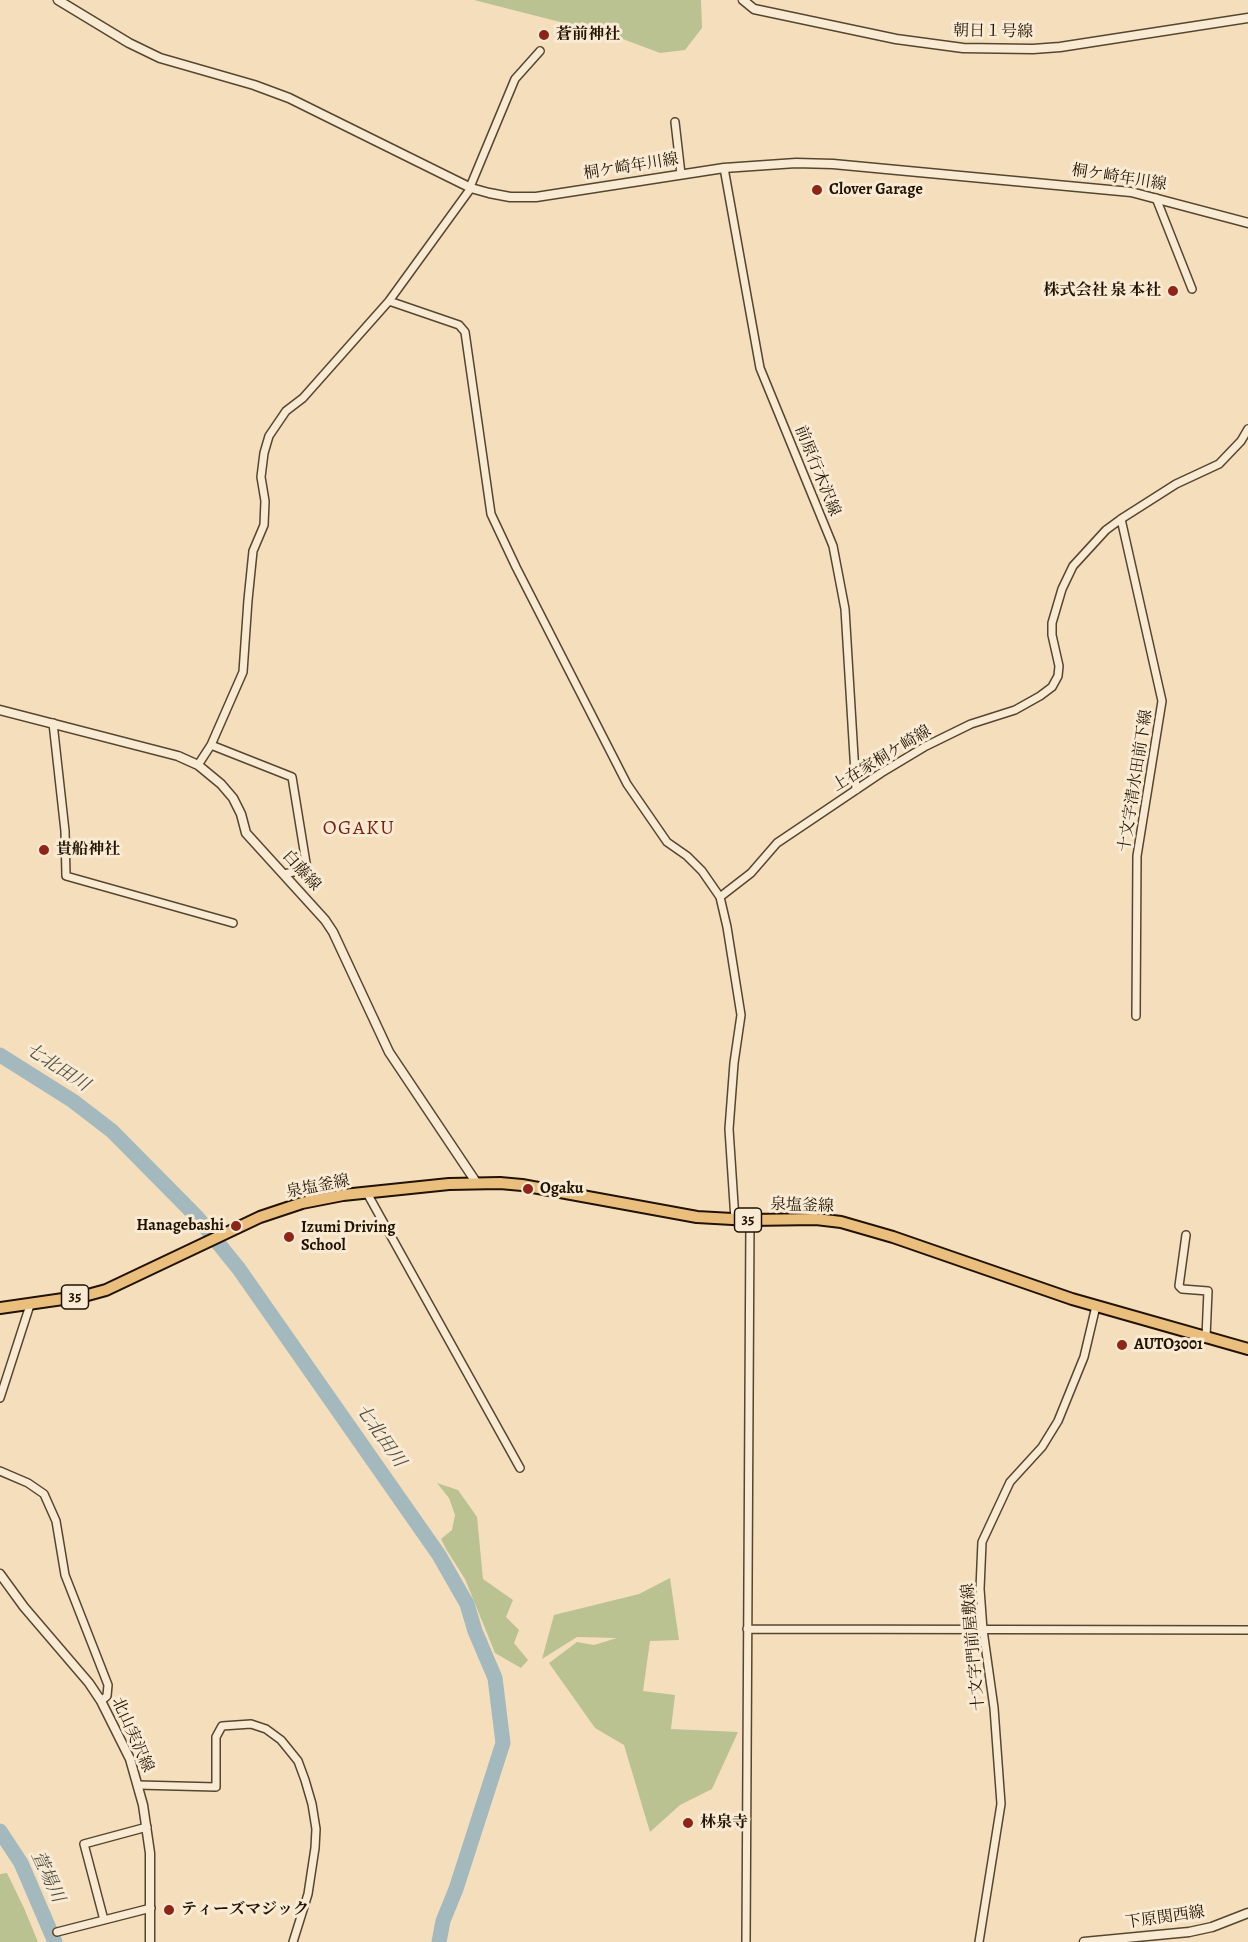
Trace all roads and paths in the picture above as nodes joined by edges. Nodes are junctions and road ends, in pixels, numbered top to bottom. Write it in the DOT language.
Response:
graph roads {
  1 [pos="58,0"];
  2 [pos="743,0"];
  3 [pos="1248,18"];
  4 [pos="540,51"];
  5 [pos="675,122"];
  6 [pos="724,168"];
  7 [pos="681,174"];
  8 [pos="470,187"];
  9 [pos="1156,198"];
  10 [pos="1248,223"];
  11 [pos="1192,289"];
  12 [pos="389,301"];
  13 [pos="1248,429"];
  14 [pos="1120,519"];
  15 [pos="0,710"];
  16 [pos="53,723"];
  17 [pos="211,745"];
  18 [pos="198,765"];
  19 [pos="856,790"];
  20 [pos="284,874"];
  21 [pos="720,897"];
  22 [pos="233,923"];
  23 [pos="1136,1016"];
  24 [pos="476,1182"];
  25 [pos="367,1193"];
  26 [pos="735,1220"];
  27 [pos="750,1220"];
  28 [pos="1186,1235"];
  29 [pos="30,1305"];
  30 [pos="1096,1306"];
  31 [pos="0,1308"];
  32 [pos="1206,1337"];
  33 [pos="1248,1349"];
  34 [pos="0,1398"];
  35 [pos="520,1468"];
  36 [pos="0,1470"];
  37 [pos="0,1574"];
  38 [pos="747,1629"];
  39 [pos="983,1630"];
  40 [pos="1248,1630"];
  41 [pos="101,1701"];
  42 [pos="138,1785"];
  43 [pos="147,1827"];
  44 [pos="151,1908"];
  45 [pos="1248,1913"];
  46 [pos="104,1920"];
  47 [pos="57,1932"];
  48 [pos="150,1942"];
  49 [pos="293,1942"];
  50 [pos="746,1942"];
  51 [pos="979,1942"];
  52 [pos="1084,1942"];
  1 -- 8 [label="street, 桐ケ崎年川線"];
  2 -- 3 [label="street, 朝日１号線"];
  4 -- 8 [label="street"];
  5 -- 7 [label="street"];
  6 -- 7 [label="street, 桐ケ崎年川線"];
  6 -- 9 [label="street, 桐ケ崎年川線"];
  6 -- 19 [label="street, 前原行木沢線"];
  7 -- 8 [label="street, 桐ケ崎年川線"];
  8 -- 12 [label="street"];
  9 -- 10 [label="street, 桐ケ崎年川線"];
  9 -- 11 [label="street"];
  12 -- 17 [label="street"];
  12 -- 21 [label="street"];
  13 -- 14 [label="street, 上在家桐ケ崎線"];
  14 -- 19 [label="street, 上在家桐ケ崎線"];
  14 -- 23 [label="street, 十文字清水田前下線"];
  15 -- 16 [label="street, 白藤線"];
  16 -- 18 [label="street, 白藤線"];
  16 -- 22 [label="street"];
  17 -- 18 [label="street"];
  17 -- 20 [label="street"];
  18 -- 20 [label="street, 白藤線"];
  19 -- 21 [label="street, 上在家桐ケ崎線"];
  20 -- 24 [label="street, 白藤線"];
  21 -- 26 [label="street"];
  24 -- 25 [label="main road, 泉塩釜線 / 35"];
  24 -- 26 [label="main road, 泉塩釜線 / 35"];
  25 -- 29 [label="main road, 泉塩釜線 / 35"];
  25 -- 35 [label="street"];
  26 -- 27 [label="main road, 泉塩釜線 / 35"];
  27 -- 30 [label="main road, 泉塩釜線 / 35"];
  27 -- 38 [label="street"];
  28 -- 32 [label="street"];
  29 -- 31 [label="main road, 35"];
  29 -- 34 [label="street"];
  30 -- 32 [label="main road, 泉塩釜線 / 35"];
  30 -- 39 [label="street, 十文字門前屋敷線"];
  32 -- 33 [label="main road, 泉塩釜線 / 35"];
  36 -- 41 [label="street"];
  37 -- 41 [label="street, 北山実沢線"];
  38 -- 39 [label="street"];
  38 -- 50 [label="street"];
  39 -- 40 [label="street"];
  39 -- 51 [label="street, 十文字門前屋敷線"];
  41 -- 42 [label="street, 北山実沢線"];
  42 -- 43 [label="street, 北山実沢線"];
  42 -- 49 [label="street"];
  43 -- 44 [label="street, 北山実沢線"];
  43 -- 46 [label="street"];
  44 -- 46 [label="street"];
  44 -- 48 [label="street, 北山実沢線"];
  45 -- 52 [label="street, 下原関西線"];
  46 -- 47 [label="street"];
}
